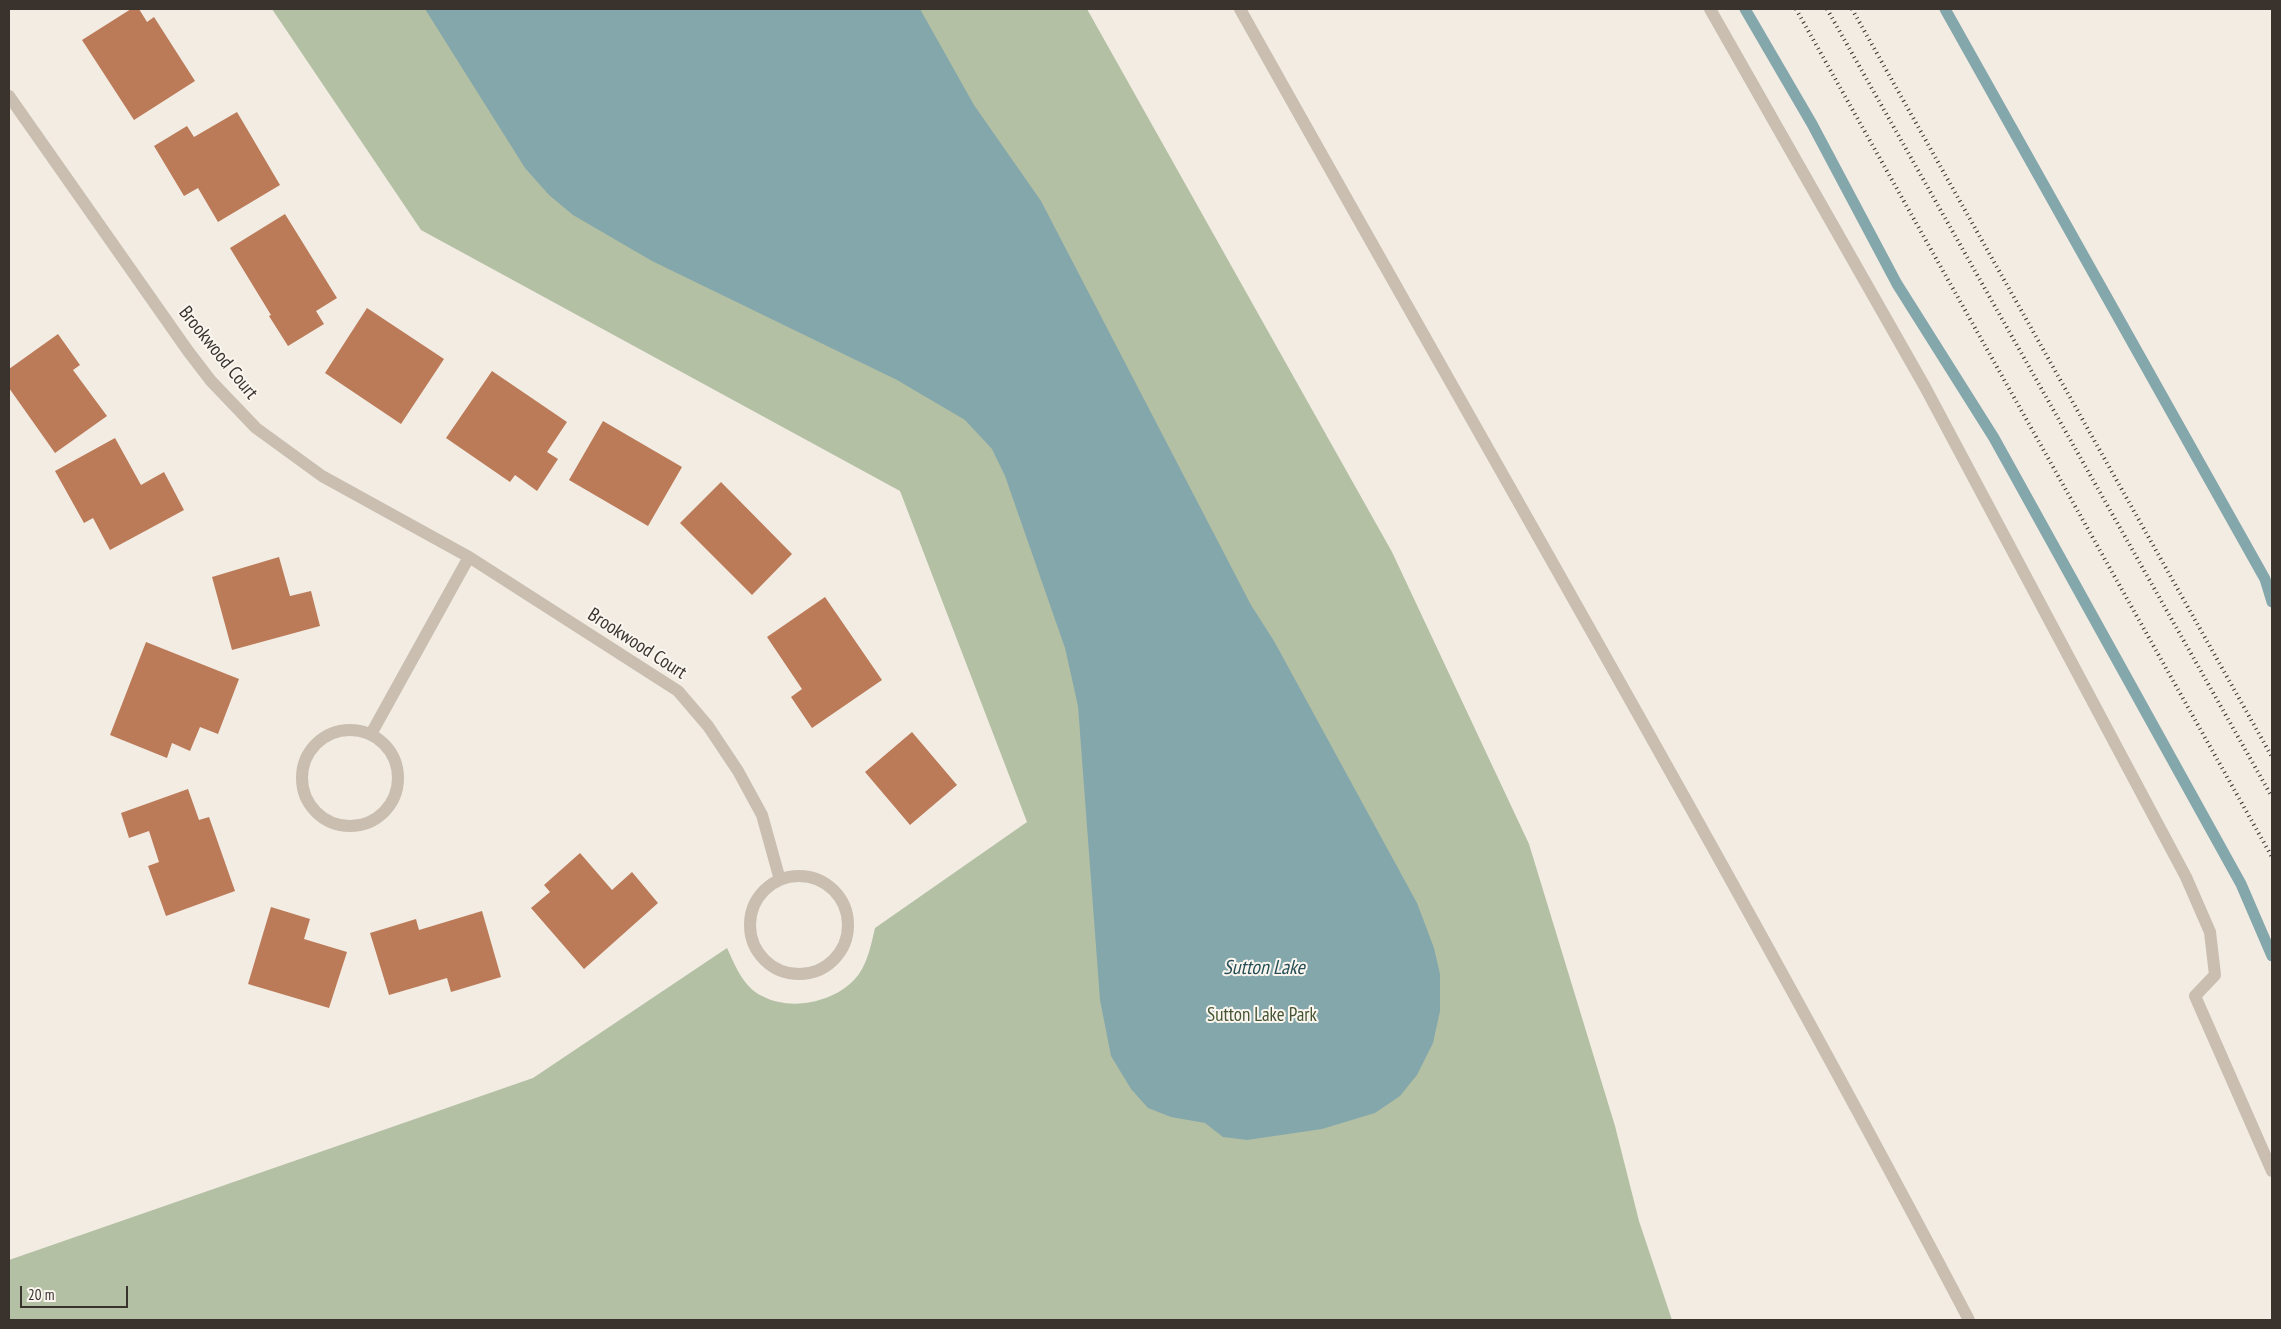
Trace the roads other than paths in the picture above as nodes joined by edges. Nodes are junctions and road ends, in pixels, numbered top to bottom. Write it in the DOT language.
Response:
graph roads {
  1 [pos="1240,9"];
  2 [pos="1710,9"];
  3 [pos="9,96"];
  4 [pos="469,557"];
  5 [pos="371,734"];
  6 [pos="780,880"];
  7 [pos="2272,1172"];
  8 [pos="1969,1320"];
  1 -- 8 [label="street"];
  2 -- 7 [label="street"];
  3 -- 4 [label="street, Brookwood Court"];
  4 -- 5 [label="street"];
  4 -- 6 [label="street, Brookwood Court"];
  5 -- 5 [label="street"];
  6 -- 6 [label="street"];
}
